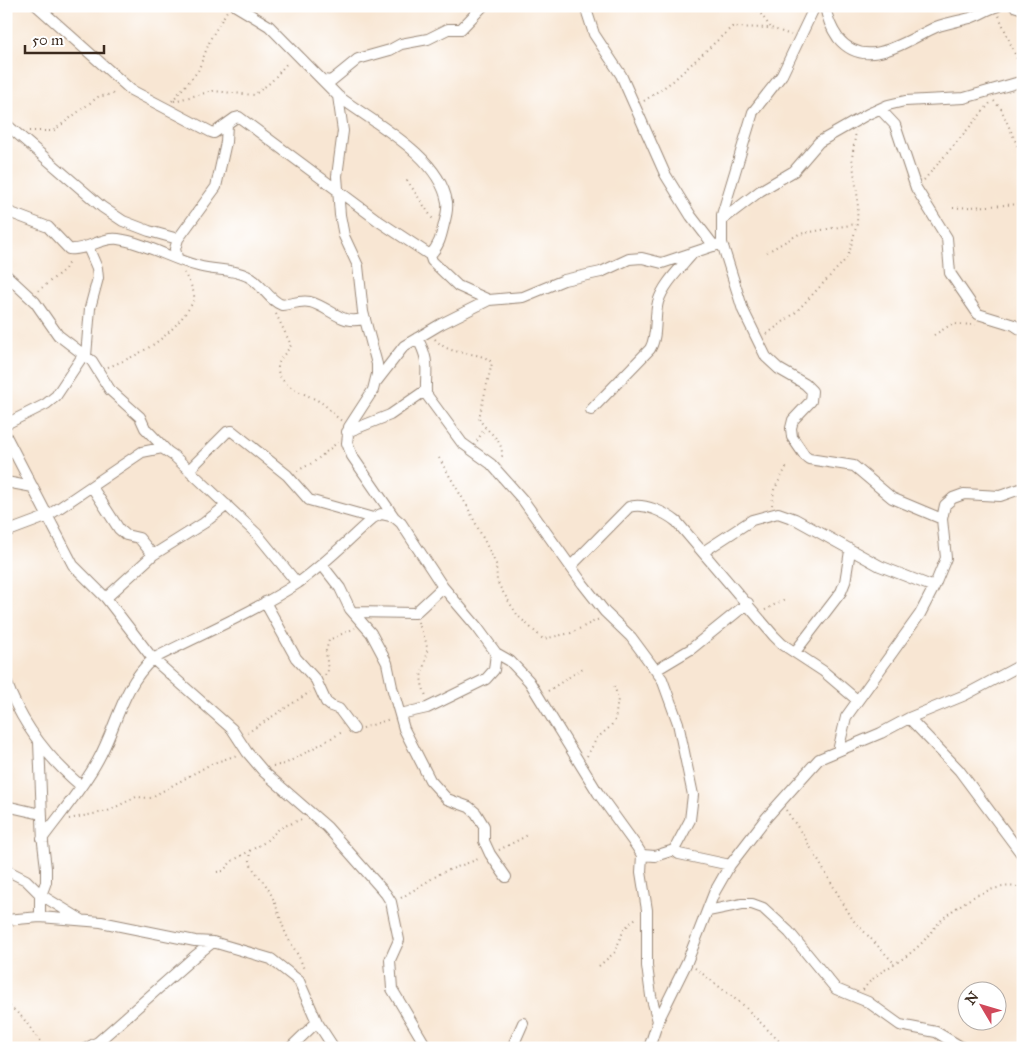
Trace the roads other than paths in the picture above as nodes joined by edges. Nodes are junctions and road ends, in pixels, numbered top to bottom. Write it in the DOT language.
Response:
graph roads {
  1 [pos="37,6"];
  2 [pos="483,6"];
  3 [pos="586,6"];
  4 [pos="815,6"];
  5 [pos="826,6"];
  6 [pos="1014,6"];
  7 [pos="996,7"];
  8 [pos="242,9"];
  9 [pos="1023,9"];
  10 [pos="323,80"];
  11 [pos="1023,81"];
  12 [pos="338,96"];
  13 [pos="880,109"];
  14 [pos="6,124"];
  15 [pos="227,124"];
  16 [pos="338,190"];
  17 [pos="6,211"];
  18 [pos="722,220"];
  19 [pos="178,239"];
  20 [pos="718,244"];
  21 [pos="88,247"];
  22 [pos="694,253"];
  23 [pos="430,255"];
  24 [pos="177,257"];
  25 [pos="6,275"];
  26 [pos="489,300"];
  27 [pos="365,318"];
  28 [pos="1023,331"];
  29 [pos="417,338"];
  30 [pos="85,355"];
  31 [pos="376,382"];
  32 [pos="426,390"];
  33 [pos="591,410"];
  34 [pos="6,424"];
  35 [pos="348,430"];
  36 [pos="6,436"];
  37 [pos="167,451"];
  38 [pos="189,470"];
  39 [pos="6,482"];
  40 [pos="32,487"];
  41 [pos="92,487"];
  42 [pos="1023,488"];
  43 [pos="227,504"];
  44 [pos="46,517"];
  45 [pos="394,517"];
  46 [pos="373,518"];
  47 [pos="942,520"];
  48 [pos="6,532"];
  49 [pos="850,551"];
  50 [pos="703,552"];
  51 [pos="153,555"];
  52 [pos="322,565"];
  53 [pos="572,566"];
  54 [pos="299,582"];
  55 [pos="934,587"];
  56 [pos="443,588"];
  57 [pos="106,598"];
  58 [pos="265,602"];
  59 [pos="748,603"];
  60 [pos="353,612"];
  61 [pos="795,652"];
  62 [pos="496,653"];
  63 [pos="153,660"];
  64 [pos="1023,664"];
  65 [pos="656,670"];
  66 [pos="6,681"];
  67 [pos="858,700"];
  68 [pos="10,704"];
  69 [pos="400,714"];
  70 [pos="908,718"];
  71 [pos="354,729"];
  72 [pos="39,742"];
  73 [pos="838,752"];
  74 [pos="81,786"];
  75 [pos="6,806"];
  76 [pos="41,814"];
  77 [pos="42,839"];
  78 [pos="674,850"];
  79 [pos="642,855"];
  80 [pos="1023,856"];
  81 [pos="730,865"];
  82 [pos="6,870"];
  83 [pos="506,877"];
  84 [pos="41,895"];
  85 [pos="708,912"];
  86 [pos="40,917"];
  87 [pos="6,920"];
  88 [pos="83,920"];
  89 [pos="213,942"];
  90 [pos="658,1021"];
  91 [pos="317,1022"];
  92 [pos="523,1023"];
  93 [pos="87,1048"];
  94 [pos="290,1048"];
  95 [pos="334,1048"];
  96 [pos="428,1048"];
  97 [pos="512,1048"];
  98 [pos="649,1048"];
  99 [pos="963,1048"];
  1 -- 15 [label="street"];
  2 -- 10 [label="street"];
  3 -- 20 [label="street"];
  4 -- 18 [label="street"];
  5 -- 7 [label="street"];
  6 -- 9 [label="street"];
  8 -- 10 [label="street"];
  10 -- 12 [label="street"];
  11 -- 13 [label="street"];
  12 -- 16 [label="street"];
  12 -- 23 [label="street"];
  13 -- 18 [label="street"];
  13 -- 28 [label="street"];
  14 -- 19 [label="street"];
  15 -- 16 [label="street"];
  15 -- 19 [label="street"];
  16 -- 23 [label="street"];
  16 -- 27 [label="street"];
  17 -- 21 [label="street"];
  18 -- 20 [label="street"];
  19 -- 24 [label="street"];
  20 -- 22 [label="street"];
  20 -- 47 [label="street"];
  21 -- 24 [label="street"];
  21 -- 30 [label="street"];
  22 -- 26 [label="street"];
  22 -- 33 [label="street"];
  23 -- 26 [label="street"];
  24 -- 27 [label="street"];
  25 -- 30 [label="street"];
  26 -- 29 [label="street"];
  27 -- 31 [label="street"];
  29 -- 31 [label="street"];
  29 -- 32 [label="street"];
  30 -- 34 [label="street"];
  30 -- 37 [label="street"];
  31 -- 35 [label="street"];
  32 -- 35 [label="street"];
  32 -- 53 [label="street"];
  35 -- 45 [label="street"];
  36 -- 40 [label="street"];
  37 -- 38 [label="street"];
  37 -- 41 [label="street"];
  38 -- 43 [label="street"];
  38 -- 46 [label="street"];
  39 -- 40 [label="street"];
  40 -- 44 [label="street"];
  41 -- 44 [label="street"];
  41 -- 51 [label="street"];
  42 -- 47 [label="street"];
  43 -- 51 [label="street"];
  43 -- 54 [label="street"];
  44 -- 48 [label="street"];
  44 -- 57 [label="street"];
  45 -- 46 [label="street"];
  45 -- 56 [label="street"];
  46 -- 52 [label="street"];
  47 -- 55 [label="street"];
  49 -- 50 [label="street"];
  49 -- 55 [label="street"];
  49 -- 61 [label="street"];
  50 -- 53 [label="street"];
  50 -- 59 [label="street"];
  51 -- 57 [label="street"];
  52 -- 54 [label="street"];
  52 -- 60 [label="street"];
  53 -- 65 [label="street"];
  54 -- 58 [label="street"];
  55 -- 67 [label="street"];
  56 -- 60 [label="street"];
  56 -- 62 [label="street"];
  57 -- 63 [label="street"];
  58 -- 63 [label="street"];
  58 -- 71 [label="street"];
  59 -- 61 [label="street"];
  59 -- 65 [label="street"];
  60 -- 69 [label="street"];
  61 -- 67 [label="street"];
  62 -- 69 [label="street"];
  62 -- 79 [label="street"];
  63 -- 74 [label="street"];
  63 -- 96 [label="street"];
  64 -- 70 [label="street"];
  65 -- 78 [label="street"];
  66 -- 68 [label="street"];
  67 -- 73 [label="street"];
  68 -- 72 [label="street"];
  69 -- 83 [label="street"];
  70 -- 73 [label="street"];
  70 -- 80 [label="street"];
  72 -- 74 [label="street"];
  72 -- 76 [label="street"];
  73 -- 81 [label="street"];
  74 -- 77 [label="street"];
  75 -- 76 [label="street"];
  76 -- 77 [label="street"];
  77 -- 84 [label="street"];
  78 -- 79 [label="street"];
  78 -- 81 [label="street"];
  79 -- 90 [label="street"];
  81 -- 85 [label="street"];
  82 -- 84 [label="street"];
  84 -- 86 [label="street"];
  84 -- 88 [label="street"];
  85 -- 90 [label="street"];
  85 -- 99 [label="street"];
  86 -- 87 [label="street"];
  86 -- 88 [label="street"];
  88 -- 89 [label="street"];
  89 -- 91 [label="street"];
  89 -- 93 [label="street"];
  90 -- 98 [label="street"];
  91 -- 94 [label="street"];
  91 -- 95 [label="street"];
  92 -- 97 [label="street"];
}
